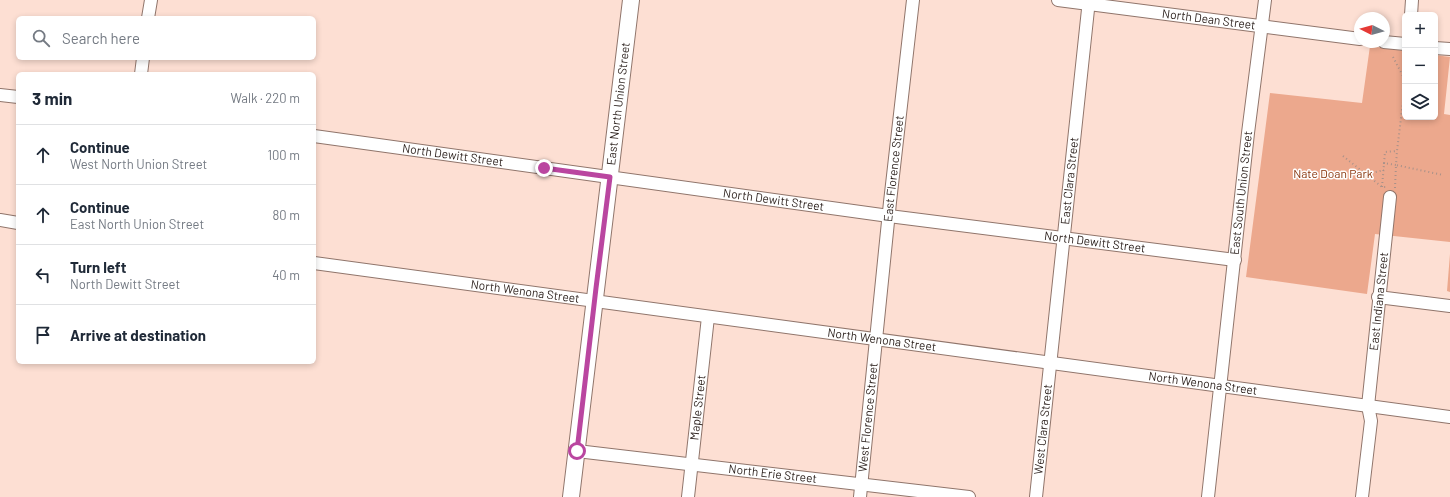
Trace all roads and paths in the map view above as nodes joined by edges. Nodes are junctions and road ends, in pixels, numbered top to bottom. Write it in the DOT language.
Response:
graph roads {
  1 [pos="150,0"];
  2 [pos="631,0"];
  3 [pos="913,0"];
  4 [pos="1058,0"];
  5 [pos="1265,0"];
  6 [pos="1412,0"];
  7 [pos="1089,2"];
  8 [pos="1411,12"];
  9 [pos="148,16"];
  10 [pos="1261,27"];
  11 [pos="1354,38"];
  12 [pos="1390,43"];
  13 [pos="1402,44"];
  14 [pos="1438,48"];
  15 [pos="1450,49"];
  16 [pos="1393,57"];
  17 [pos="143,60"];
  18 [pos="141,72"];
  19 [pos="1402,74"];
  20 [pos="0,95"];
  21 [pos="16,97"];
  22 [pos="1402,113"];
  23 [pos="316,136"];
  24 [pos="1398,151"];
  25 [pos="1344,156"];
  26 [pos="1384,163"];
  27 [pos="1396,165"];
  28 [pos="1384,170"];
  29 [pos="1368,174"];
  30 [pos="1443,175"];
  31 [pos="610,177"];
  32 [pos="1386,192"];
  33 [pos="889,216"];
  34 [pos="0,220"];
  35 [pos="16,223"];
  36 [pos="1063,239"];
  37 [pos="1234,260"];
  38 [pos="316,264"];
  39 [pos="1378,297"];
  40 [pos="594,302"];
  41 [pos="1450,306"];
  42 [pos="708,317"];
  43 [pos="877,339"];
  44 [pos="1050,362"];
  45 [pos="1220,385"];
  46 [pos="1368,406"];
  47 [pos="1450,417"];
  48 [pos="577,451"];
  49 [pos="691,465"];
  50 [pos="862,484"];
  51 [pos="571,497"];
  52 [pos="688,497"];
  53 [pos="860,497"];
  54 [pos="969,497"];
  55 [pos="1036,497"];
  56 [pos="1208,497"];
  57 [pos="1362,497"];
  1 -- 9 [label="street"];
  2 -- 31 [label="street, East North Union Street"];
  3 -- 33 [label="street, East Florence Street"];
  4 -- 7 [label="street, North Dean Street"];
  5 -- 10 [label="street, East South Union Street"];
  6 -- 8 [label="street"];
  7 -- 10 [label="street, North Dean Street"];
  7 -- 36 [label="street, East Clara Street"];
  10 -- 11 [label="street, North Dean Street"];
  10 -- 37 [label="street, East South Union Street"];
  12 -- 13 [label="street"];
  14 -- 15 [label="street"];
  16 -- 19 [label="path"];
  17 -- 18 [label="street"];
  20 -- 21 [label="street"];
  22 -- 24 [label="path"];
  23 -- 31 [label="street, North Dewitt Street"];
  24 -- 26 [label="path"];
  24 -- 27 [label="path"];
  25 -- 29 [label="path"];
  26 -- 27 [label="path"];
  26 -- 28 [label="path"];
  27 -- 30 [label="path"];
  27 -- 32 [label="path"];
  28 -- 29 [label="path"];
  28 -- 32 [label="path"];
  29 -- 32 [label="path"];
  31 -- 33 [label="street, North Dewitt Street"];
  31 -- 40 [label="street, East North Union Street"];
  32 -- 39 [label="street, East Indiana Street"];
  33 -- 36 [label="street, North Dewitt Street"];
  33 -- 43 [label="street, East Florence Street"];
  34 -- 35 [label="street"];
  36 -- 37 [label="street, North Dewitt Street"];
  36 -- 44 [label="street, East Clara Street"];
  37 -- 45 [label="street, East South Union Street"];
  38 -- 40 [label="street, North Wenona Street"];
  39 -- 41 [label="street"];
  39 -- 46 [label="street, East Indiana Street"];
  40 -- 42 [label="street, North Wenona Street"];
  40 -- 48 [label="street, East North Union Street"];
  42 -- 43 [label="street, North Wenona Street"];
  42 -- 49 [label="street, Maple Street"];
  43 -- 44 [label="street, North Wenona Street"];
  43 -- 50 [label="street, West Florence Street"];
  44 -- 45 [label="street, North Wenona Street"];
  44 -- 55 [label="street, West Clara Street"];
  45 -- 46 [label="street, North Wenona Street"];
  45 -- 56 [label="street, East South Union Street"];
  46 -- 47 [label="street, North Wenona Street"];
  46 -- 57 [label="street, East Indiana Street"];
  48 -- 49 [label="street, North Erie Street"];
  48 -- 51 [label="street, East North Union Street"];
  49 -- 50 [label="street, North Erie Street"];
  49 -- 52 [label="street, Maple Street"];
  50 -- 53 [label="street, West Florence Street"];
  50 -- 54 [label="street, North Erie Street"];
}
